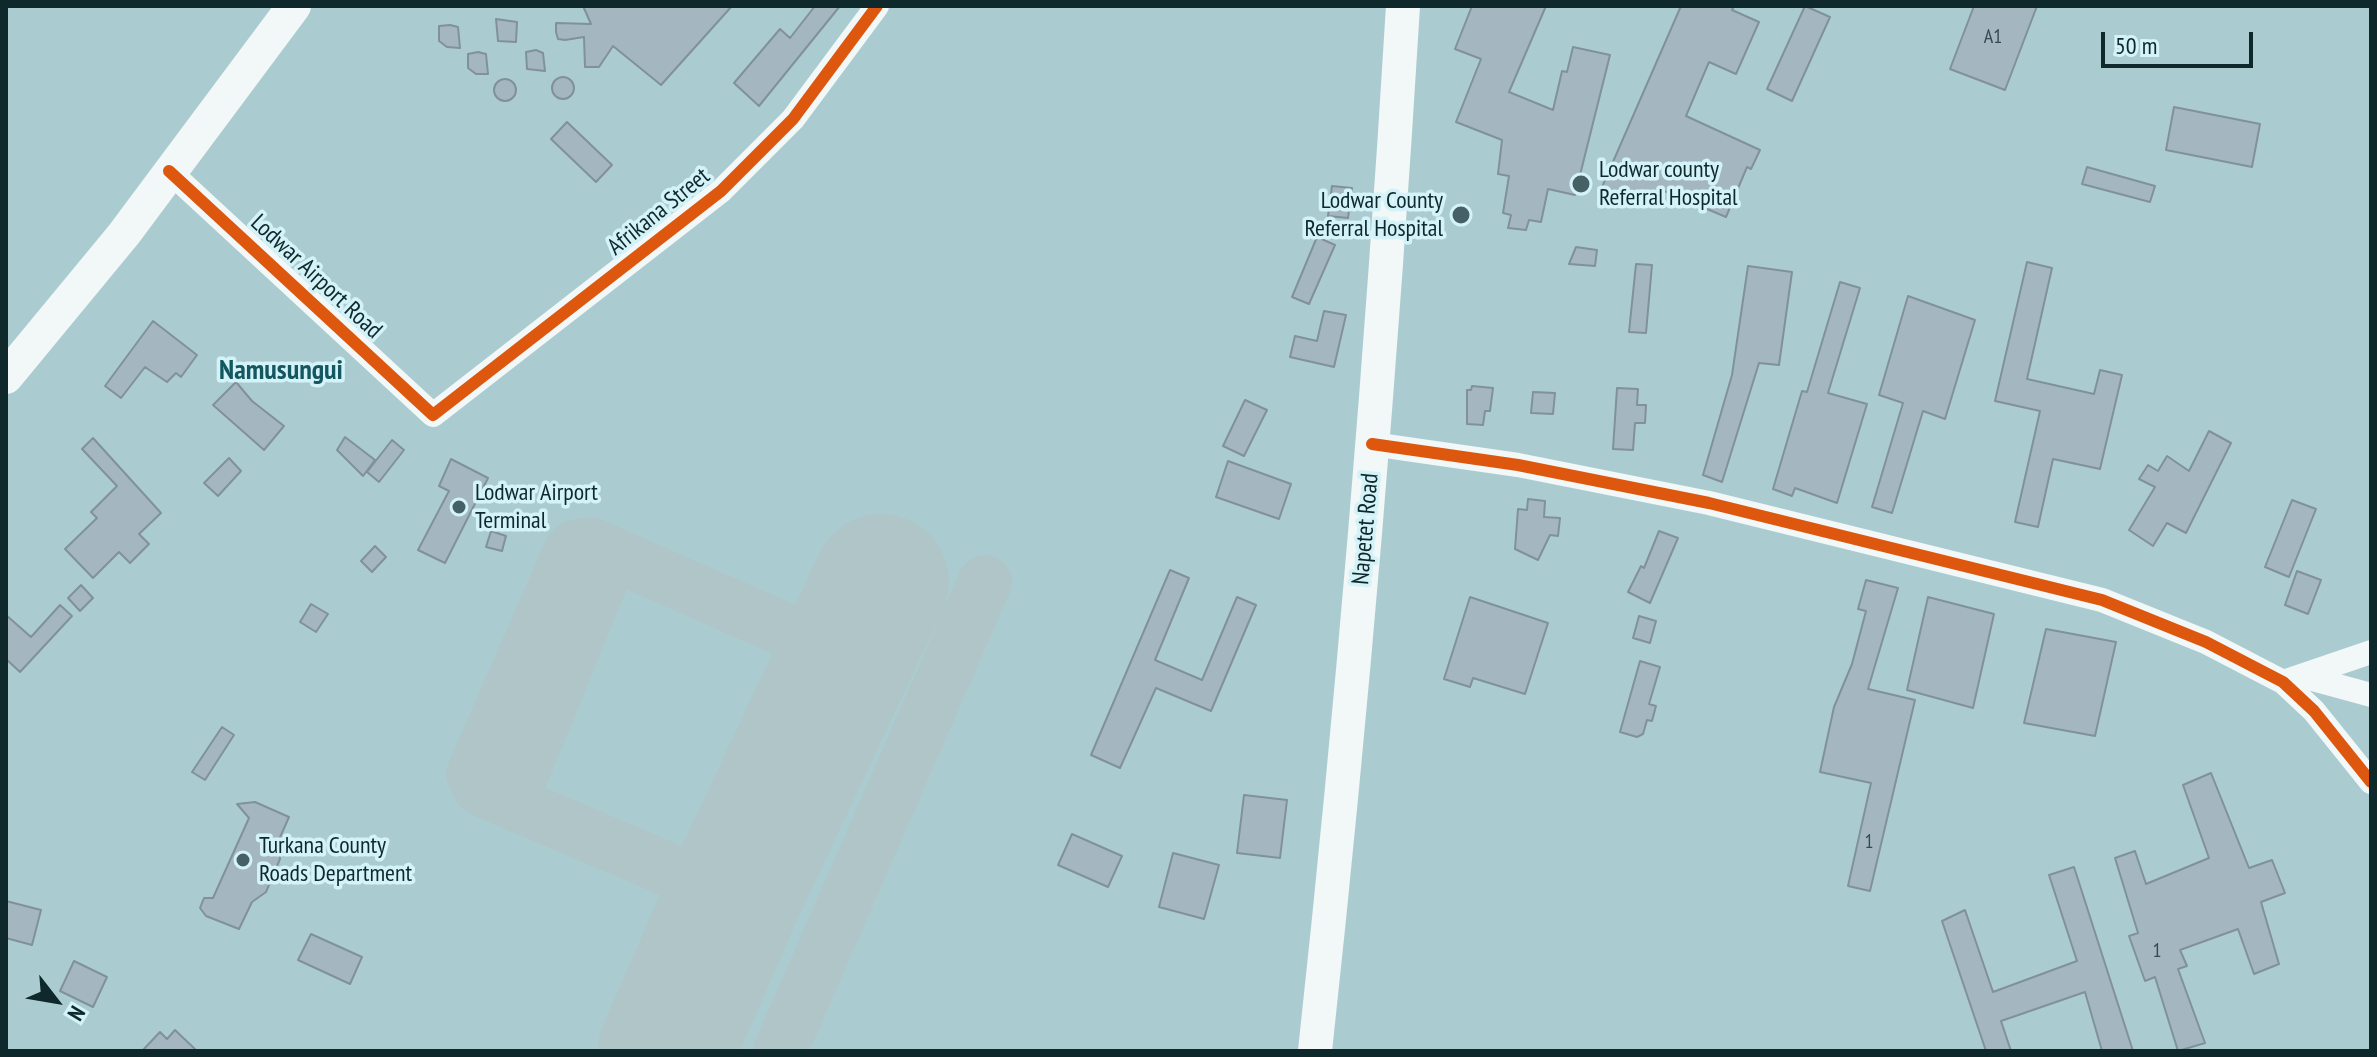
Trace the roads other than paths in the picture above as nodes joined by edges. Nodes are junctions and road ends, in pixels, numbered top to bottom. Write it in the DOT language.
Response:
graph roads {
  1 [pos="294,6"];
  2 [pos="877,6"];
  3 [pos="1403,6"];
  4 [pos="169,171"];
  5 [pos="6,377"];
  6 [pos="433,415"];
  7 [pos="1372,444"];
  8 [pos="2371,652"];
  9 [pos="2294,679"];
  10 [pos="2371,695"];
  11 [pos="2371,782"];
  12 [pos="1315,1051"];
  1 -- 4 [label="main road"];
  2 -- 6 [label="street, Afrikana Street"];
  3 -- 7 [label="main road, Napetet Road"];
  4 -- 5 [label="main road"];
  4 -- 6 [label="street, Lodwar Airport Road"];
  7 -- 9 [label="street"];
  7 -- 12 [label="main road, Napetet Road"];
  8 -- 9 [label="street"];
  9 -- 10 [label="street"];
  9 -- 11 [label="street"];
}
